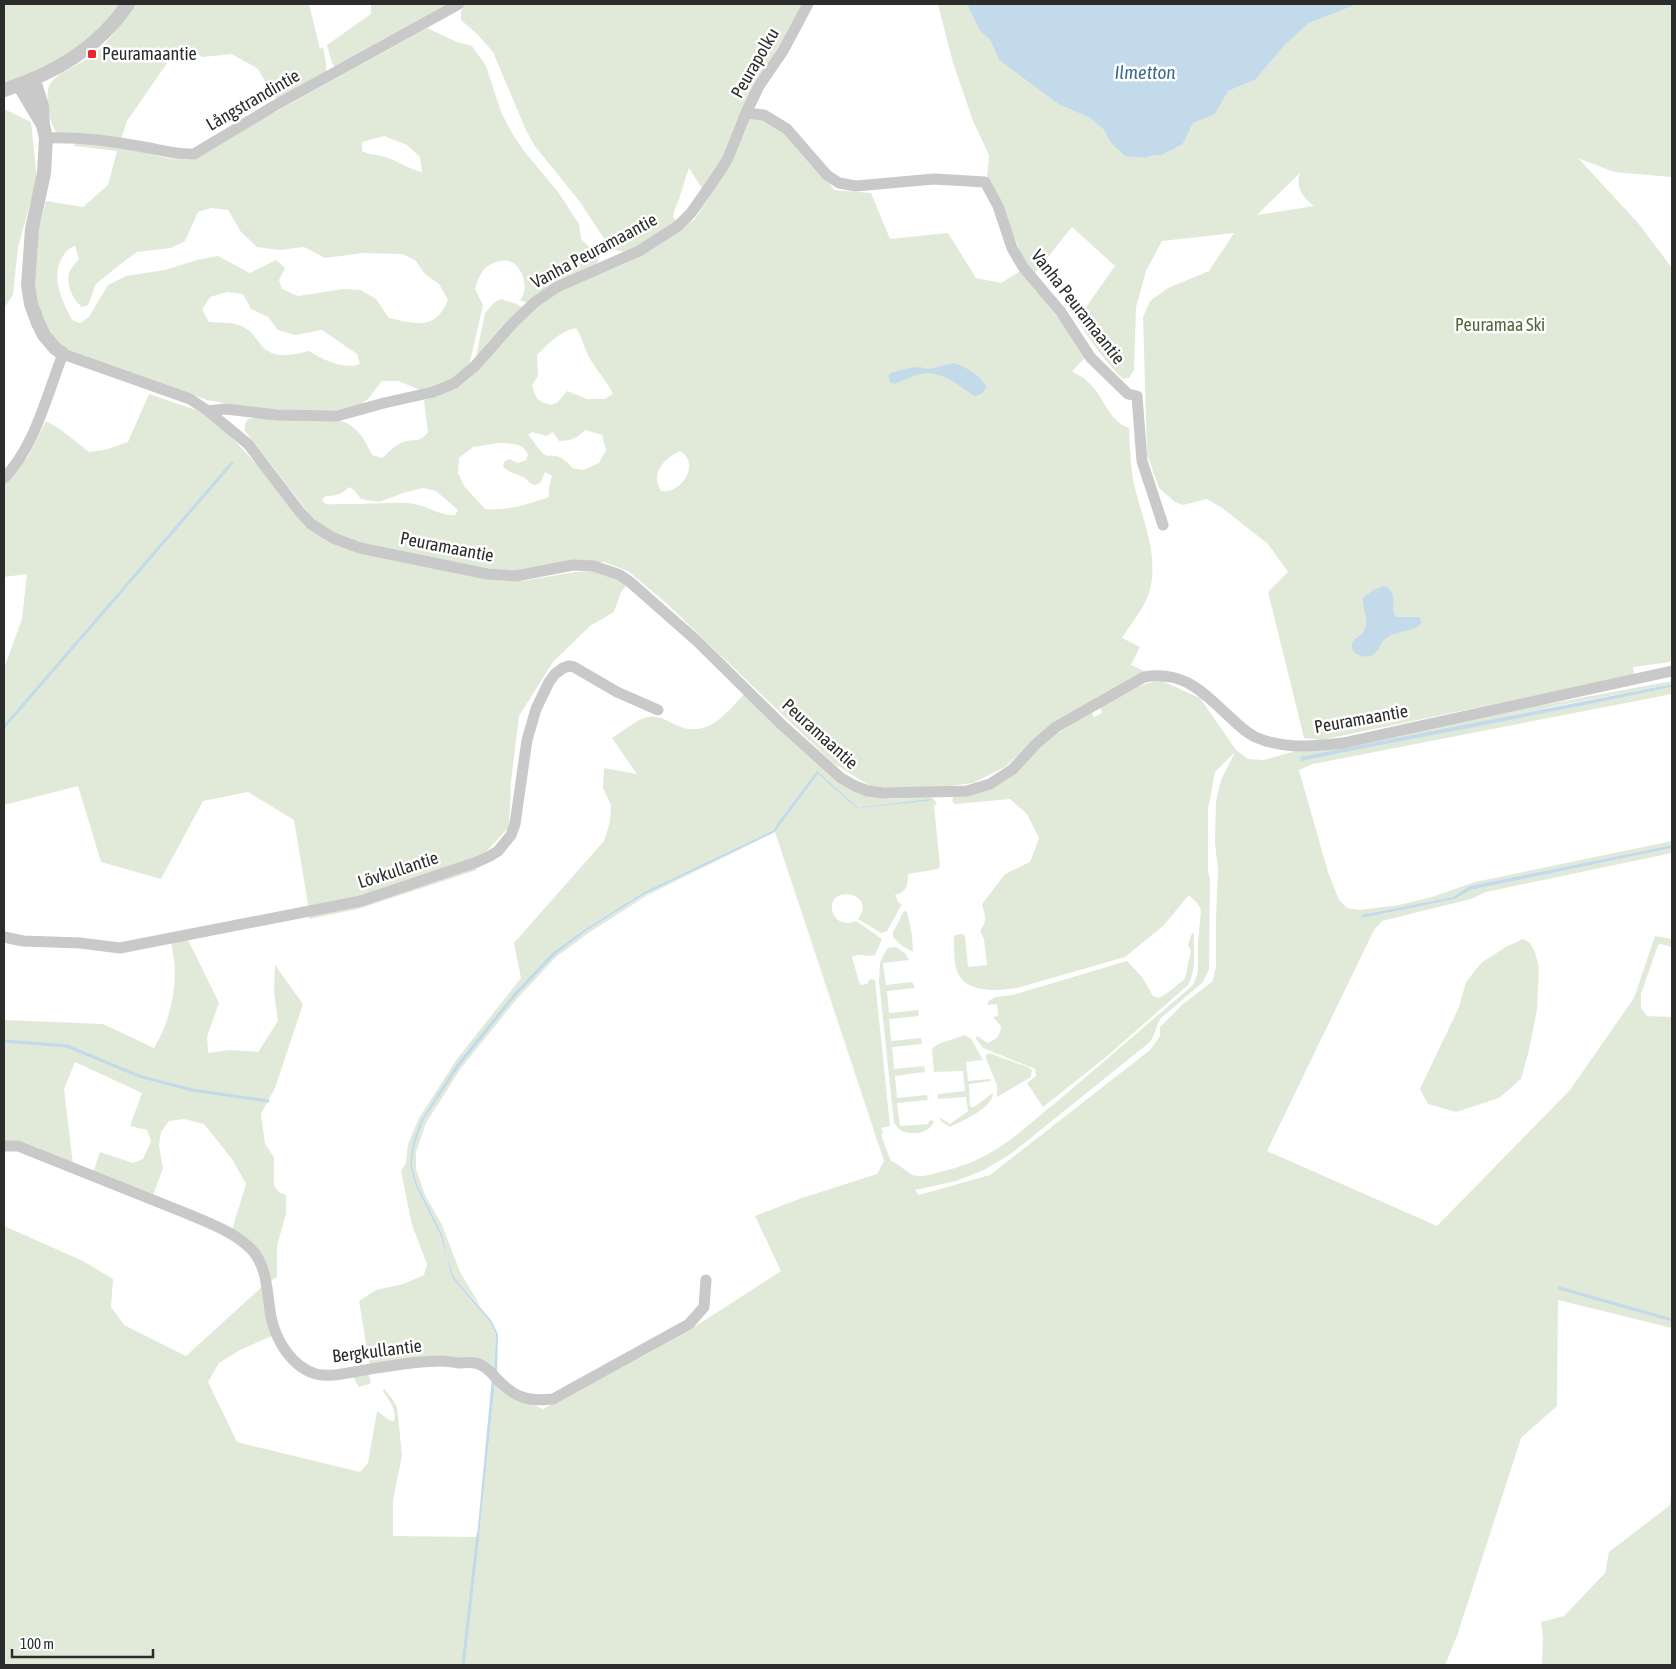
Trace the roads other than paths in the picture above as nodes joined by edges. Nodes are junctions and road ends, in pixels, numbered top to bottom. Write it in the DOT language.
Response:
graph roads {
  1 [pos="128,4"];
  2 [pos="459,4"];
  3 [pos="808,4"];
  4 [pos="34,80"];
  5 [pos="19,85"];
  6 [pos="4,90"];
  7 [pos="746,112"];
  8 [pos="45,132"];
  9 [pos="63,354"];
  10 [pos="208,411"];
  11 [pos="243,411"];
  12 [pos="234,431"];
  13 [pos="4,478"];
  14 [pos="1164,525"];
  15 [pos="1672,671"];
  16 [pos="658,710"];
  17 [pos="4,938"];
  18 [pos="4,1146"];
  19 [pos="706,1280"];
  1 -- 4 [label="street"];
  2 -- 8 [label="street, Långstrandintie"];
  3 -- 7 [label="street, Peurapolku"];
  4 -- 5 [label="street"];
  4 -- 8 [label="street"];
  5 -- 6 [label="street"];
  5 -- 8 [label="street"];
  7 -- 11 [label="street, Vanha Peuramaantie"];
  7 -- 14 [label="street, Vanha Peuramaantie"];
  8 -- 9 [label="street"];
  9 -- 10 [label="street, Peuramaantie"];
  9 -- 13 [label="street"];
  10 -- 11 [label="street, Vanha Peuramaantie"];
  10 -- 12 [label="street, Peuramaantie"];
  11 -- 12 [label="street"];
  12 -- 15 [label="street, Peuramaantie"];
  16 -- 17 [label="street, Lövkullantie"];
  18 -- 19 [label="street, Bergkullantie"];
}
